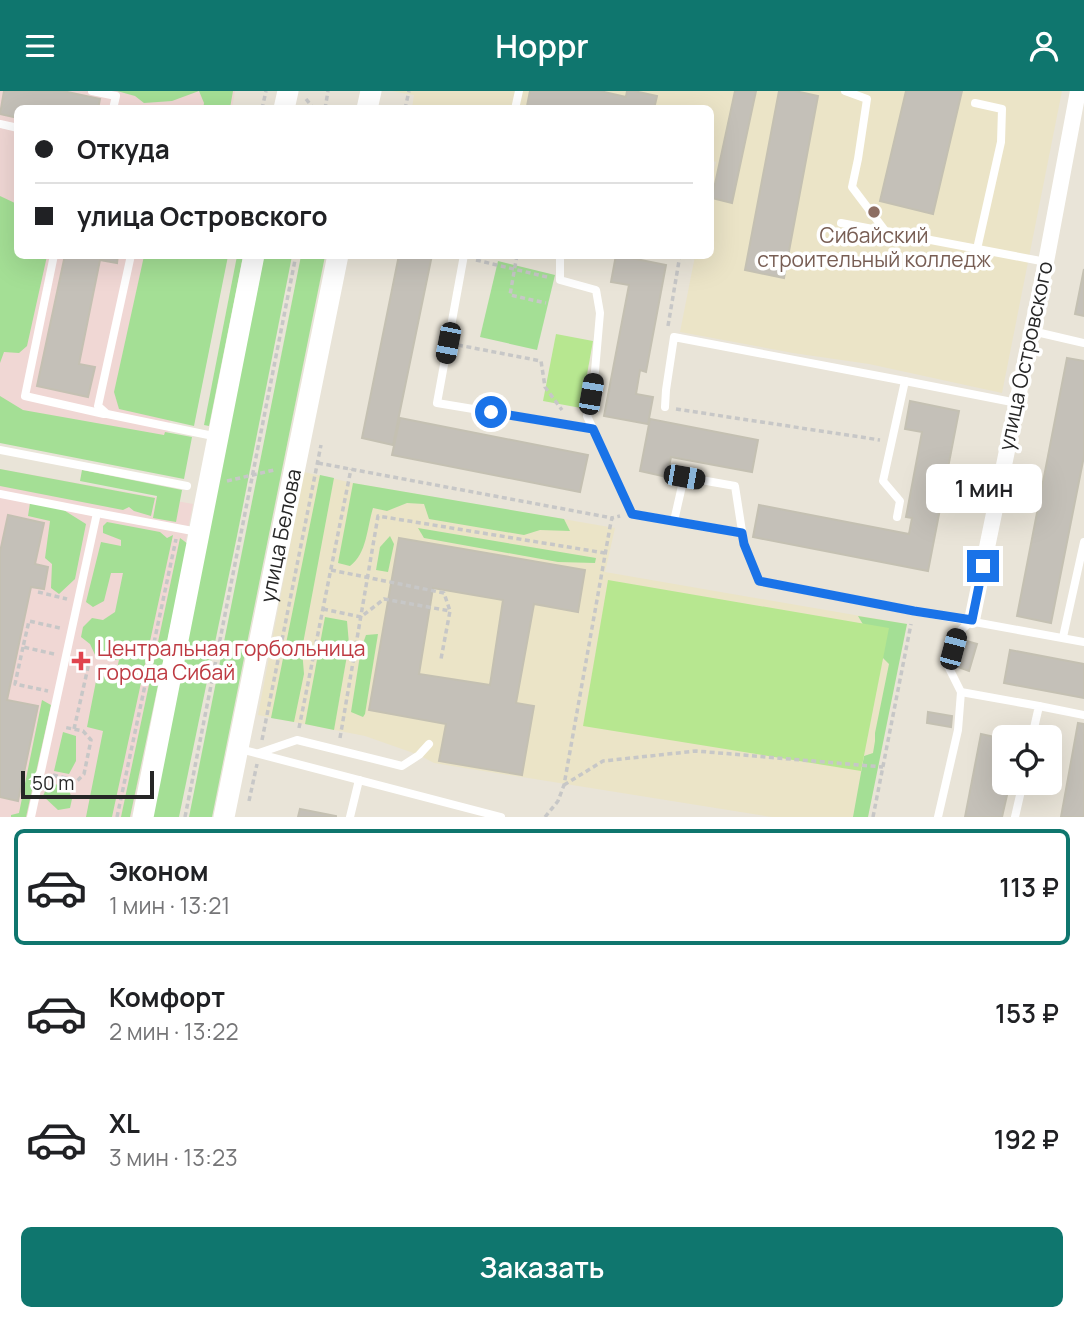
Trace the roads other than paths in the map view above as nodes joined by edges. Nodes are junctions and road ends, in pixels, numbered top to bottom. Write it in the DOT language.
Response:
graph roads {
  1 [pos="92,91"];
  2 [pos="845,91"];
  3 [pos="1078,91"];
  4 [pos="975,103"];
  5 [pos="114,105"];
  6 [pos="841,223"];
  7 [pos="886,232"];
  8 [pos="976,249"];
  9 [pos="53,259"];
  10 [pos="130,259"];
  11 [pos="253,259"];
  12 [pos="337,259"];
  13 [pos="463,259"];
  14 [pos="560,259"];
  15 [pos="1046,262"];
  16 [pos="1032,331"];
  17 [pos="1084,343"];
  18 [pos="905,381"];
  19 [pos="1017,403"];
  20 [pos="666,407"];
  21 [pos="107,414"];
  22 [pos="593,429"];
  23 [pos="218,437"];
  24 [pos="0,450"];
  25 [pos="187,486"];
  26 [pos="0,494"];
  27 [pos="97,513"];
  28 [pos="897,517"];
  29 [pos="674,521"];
  30 [pos="199,532"];
  31 [pos="742,533"];
  32 [pos="1084,542"];
  33 [pos="972,620"];
  34 [pos="1063,637"];
  35 [pos="1084,642"];
  36 [pos="961,692"];
  37 [pos="1039,706"];
  38 [pos="1084,715"];
  39 [pos="1035,725"];
  40 [pos="429,744"];
  41 [pos="237,748"];
  42 [pos="259,753"];
  43 [pos="359,780"];
  44 [pos="1020,795"];
  45 [pos="490,816"];
  46 [pos="31,817"];
  47 [pos="143,817"];
  48 [pos="224,817"];
  49 [pos="350,817"];
  50 [pos="501,817"];
  51 [pos="938,817"];
  52 [pos="1015,817"];
  1 -- 5 [label="lane"];
  2 -- 7 [label="lane"];
  3 -- 15 [label="street, улица Островского"];
  4 -- 8 [label="lane"];
  6 -- 7 [label="lane"];
  7 -- 8 [label="lane"];
  8 -- 15 [label="lane"];
  9 -- 21 [label="lane"];
  10 -- 21 [label="lane"];
  11 -- 23 [label="main road"];
  12 -- 41 [label="main road, улица Белова"];
  13 -- 22 [label="lane"];
  14 -- 22 [label="lane"];
  15 -- 16 [label="street, улица Островского"];
  16 -- 17 [label="lane"];
  16 -- 19 [label="street, улица Островского"];
  18 -- 19 [label="lane"];
  18 -- 20 [label="lane"];
  18 -- 28 [label="lane"];
  19 -- 33 [label="street, улица Островского"];
  21 -- 23 [label="lane"];
  22 -- 29 [label="lane"];
  23 -- 30 [label="main road"];
  24 -- 25 [label="lane"];
  26 -- 27 [label="lane"];
  27 -- 30 [label="lane"];
  27 -- 46 [label="lane"];
  29 -- 31 [label="lane"];
  29 -- 31 [label="lane"];
  30 -- 47 [label="main road"];
  31 -- 33 [label="lane"];
  32 -- 34 [label="lane"];
  33 -- 34 [label="lane"];
  33 -- 36 [label="lane"];
  34 -- 35 [label="lane"];
  36 -- 37 [label="lane"];
  36 -- 51 [label="lane"];
  37 -- 38 [label="lane"];
  37 -- 39 [label="lane"];
  40 -- 42 [label="lane"];
  41 -- 42 [label="lane"];
  41 -- 48 [label="main road, улица Белова"];
  42 -- 43 [label="lane"];
  43 -- 45 [label="lane"];
  43 -- 49 [label="lane"];
  44 -- 52 [label="lane"];
  45 -- 50 [label="lane"];
}
